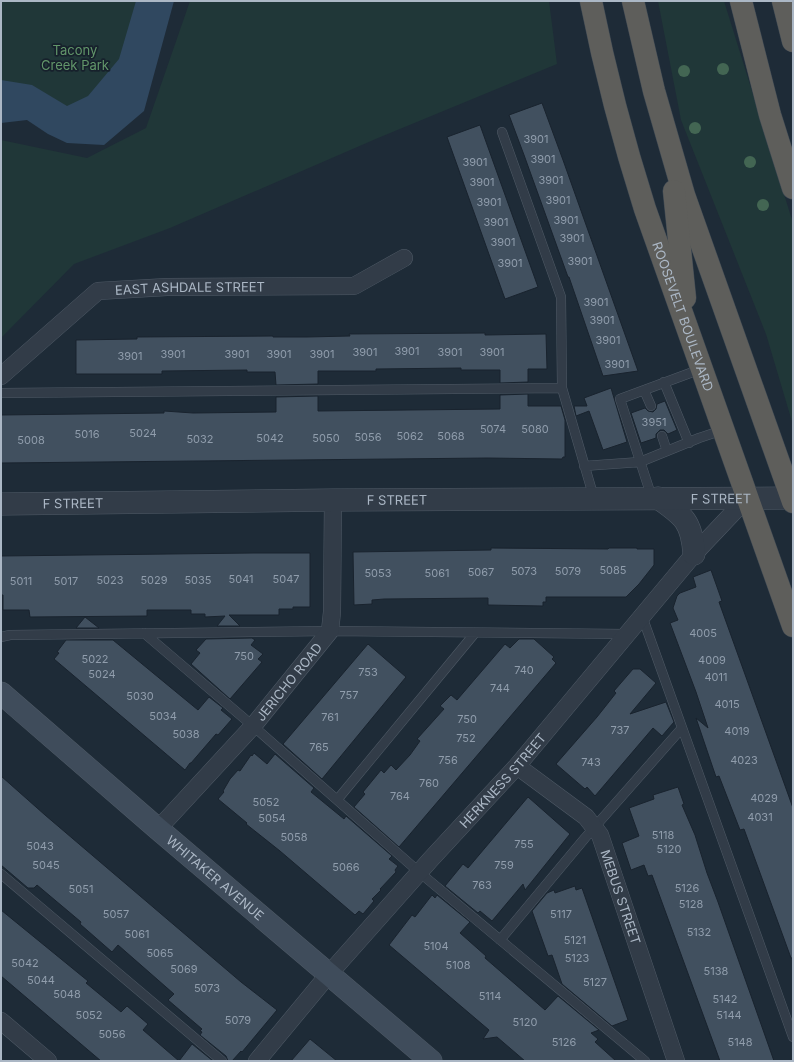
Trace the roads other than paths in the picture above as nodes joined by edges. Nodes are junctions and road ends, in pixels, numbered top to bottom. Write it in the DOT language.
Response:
graph roads {
  1 [pos="591,1"];
  2 [pos="633,1"];
  3 [pos="740,1"];
  4 [pos="783,1"];
  5 [pos="793,41"];
  6 [pos="502,132"];
  7 [pos="668,144"];
  8 [pos="793,188"];
  9 [pos="404,258"];
  10 [pos="689,335"];
  11 [pos="701,369"];
  12 [pos="1,376"];
  13 [pos="664,382"];
  14 [pos="562,388"];
  15 [pos="644,390"];
  16 [pos="1,392"];
  17 [pos="650,406"];
  18 [pos="723,430"];
  19 [pos="662,436"];
  20 [pos="689,442"];
  21 [pos="667,451"];
  22 [pos="640,462"];
  23 [pos="584,466"];
  24 [pos="594,498"];
  25 [pos="655,498"];
  26 [pos="747,498"];
  27 [pos="793,499"];
  28 [pos="333,500"];
  29 [pos="1,504"];
  30 [pos="694,554"];
  31 [pos="642,616"];
  32 [pos="793,626"];
  33 [pos="330,631"];
  34 [pos="144,633"];
  35 [pos="475,633"];
  36 [pos="627,634"];
  37 [pos="1,637"];
  38 [pos="1,693"];
  39 [pos="253,726"];
  40 [pos="682,728"];
  41 [pos="517,766"];
  42 [pos="337,800"];
  43 [pos="594,828"];
  44 [pos="158,829"];
  45 [pos="419,872"];
  46 [pos="1,874"];
  47 [pos="500,940"];
  48 [pos="329,974"];
  49 [pos="1,1021"];
  50 [pos="793,1037"];
  51 [pos="48,1061"];
  52 [pos="222,1061"];
  53 [pos="257,1061"];
  54 [pos="432,1061"];
  55 [pos="645,1061"];
  56 [pos="676,1061"];
  1 -- 10 [label="highway, ROOSEVELT BOULEVARD"];
  2 -- 7 [label="highway"];
  3 -- 8 [label="highway"];
  4 -- 5 [label="highway"];
  6 -- 14 [label="lane"];
  7 -- 10 [label="highway"];
  7 -- 27 [label="highway"];
  9 -- 12 [label="street, EAST ASHDALE STREET"];
  10 -- 11 [label="highway, ROOSEVELT BOULEVARD"];
  11 -- 13 [label="lane"];
  11 -- 18 [label="highway, ROOSEVELT BOULEVARD"];
  13 -- 15 [label="lane"];
  13 -- 20 [label="lane"];
  14 -- 16 [label="lane"];
  14 -- 23 [label="lane"];
  15 -- 17 [label="lane"];
  15 -- 22 [label="lane"];
  18 -- 20 [label="lane"];
  18 -- 26 [label="highway, ROOSEVELT BOULEVARD"];
  19 -- 21 [label="lane"];
  20 -- 21 [label="lane"];
  21 -- 22 [label="lane"];
  22 -- 23 [label="lane"];
  22 -- 25 [label="lane"];
  23 -- 24 [label="lane"];
  24 -- 25 [label="street, F STREET"];
  24 -- 28 [label="street, F STREET"];
  25 -- 26 [label="street, F STREET"];
  25 -- 30 [label="street"];
  26 -- 27 [label="street, F STREET"];
  26 -- 30 [label="street, HERKNESS STREET"];
  26 -- 32 [label="highway, ROOSEVELT BOULEVARD"];
  28 -- 29 [label="street, F STREET"];
  28 -- 33 [label="street, JERICHO ROAD"];
  30 -- 31 [label="street, HERKNESS STREET"];
  31 -- 36 [label="street, HERKNESS STREET"];
  31 -- 40 [label="lane"];
  33 -- 34 [label="lane"];
  33 -- 35 [label="lane"];
  33 -- 39 [label="street, JERICHO ROAD"];
  34 -- 37 [label="lane"];
  34 -- 39 [label="lane"];
  35 -- 36 [label="lane"];
  35 -- 42 [label="lane"];
  36 -- 41 [label="street, HERKNESS STREET"];
  38 -- 44 [label="main road, WHITAKER AVENUE"];
  39 -- 42 [label="lane"];
  39 -- 44 [label="street, JERICHO ROAD"];
  40 -- 43 [label="lane"];
  40 -- 50 [label="lane"];
  41 -- 43 [label="street, MEBUS STREET"];
  41 -- 45 [label="street, HERKNESS STREET"];
  42 -- 45 [label="lane"];
  43 -- 47 [label="lane"];
  43 -- 56 [label="street, MEBUS STREET"];
  44 -- 48 [label="main road, WHITAKER AVENUE"];
  45 -- 47 [label="lane"];
  45 -- 48 [label="street, HERKNESS STREET"];
  46 -- 52 [label="lane"];
  47 -- 55 [label="lane"];
  48 -- 53 [label="street, HERKNESS STREET"];
  48 -- 54 [label="main road, WHITAKER AVENUE"];
  49 -- 51 [label="street"];
}
